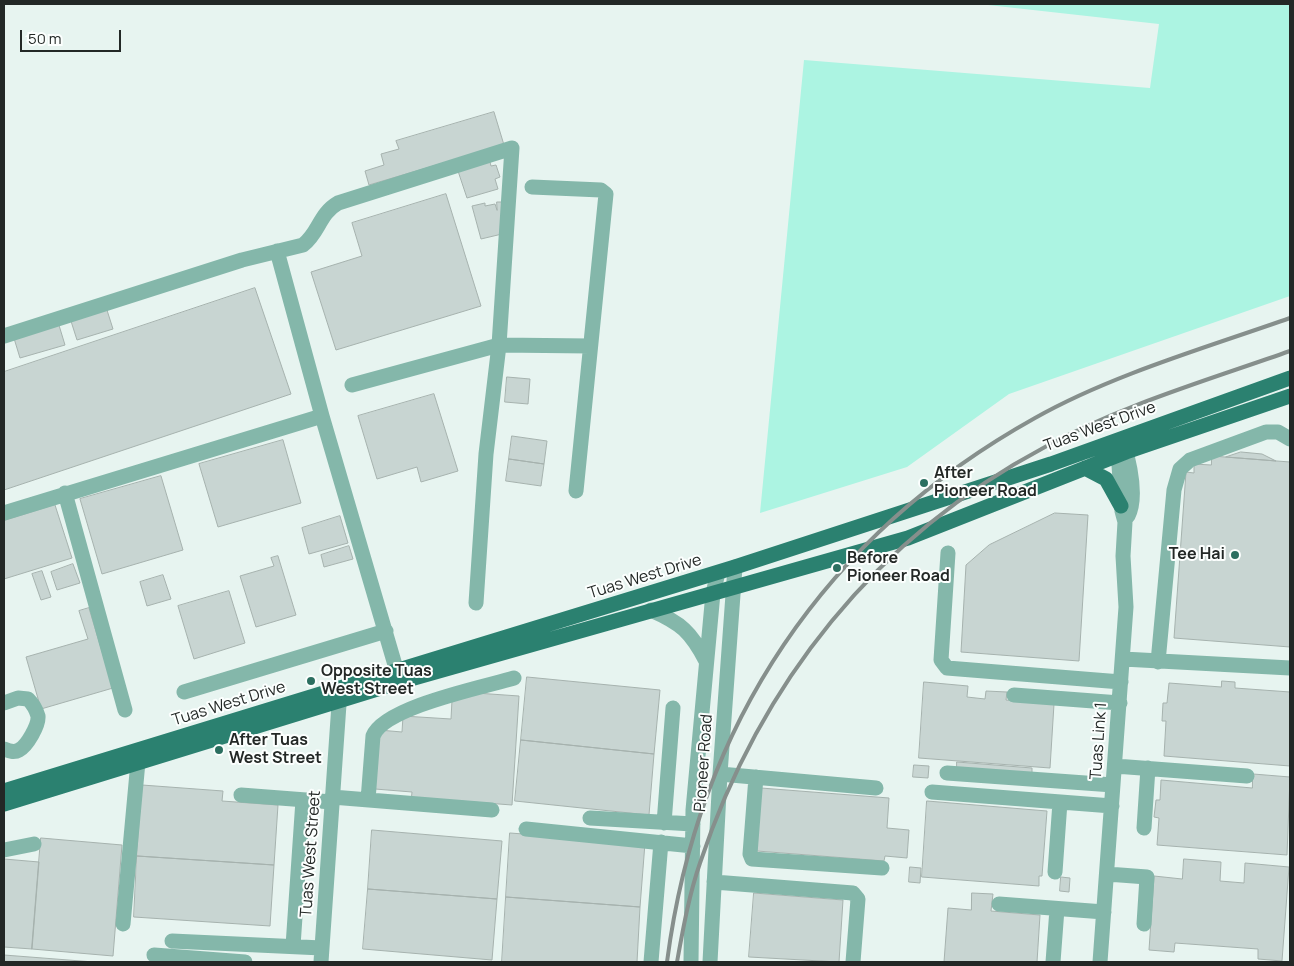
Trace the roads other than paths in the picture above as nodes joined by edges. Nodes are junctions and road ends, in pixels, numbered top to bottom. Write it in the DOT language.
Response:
graph roads {
  1 [pos="532,187"];
  2 [pos="277,251"];
  3 [pos="4,336"];
  4 [pos="498,345"];
  5 [pos="590,346"];
  6 [pos="1290,378"];
  7 [pos="352,385"];
  8 [pos="1290,396"];
  9 [pos="322,416"];
  10 [pos="1290,439"];
  11 [pos="1119,446"];
  12 [pos="1086,468"];
  13 [pos="576,491"];
  14 [pos="65,493"];
  15 [pos="1121,506"];
  16 [pos="4,513"];
  17 [pos="1125,522"];
  18 [pos="948,553"];
  19 [pos="736,567"];
  20 [pos="718,573"];
  21 [pos="734,588"];
  22 [pos="713,593"];
  23 [pos="476,603"];
  24 [pos="651,610"];
  25 [pos="386,632"];
  26 [pos="1123,659"];
  27 [pos="706,661"];
  28 [pos="1158,662"];
  29 [pos="1290,668"];
  30 [pos="399,676"];
  31 [pos="514,678"];
  32 [pos="1121,682"];
  33 [pos="184,692"];
  34 [pos="340,694"];
  35 [pos="1014,695"];
  36 [pos="1120,702"];
  37 [pos="4,703"];
  38 [pos="673,708"];
  39 [pos="125,710"];
  40 [pos="4,750"];
  41 [pos="139,756"];
  42 [pos="1115,766"];
  43 [pos="1148,768"];
  44 [pos="947,773"];
  45 [pos="720,774"];
  46 [pos="1247,776"];
  47 [pos="756,777"];
  48 [pos="1113,786"];
  49 [pos="876,788"];
  50 [pos="4,791"];
  51 [pos="932,792"];
  52 [pos="241,794"];
  53 [pos="332,799"];
  54 [pos="303,800"];
  55 [pos="368,800"];
  56 [pos="1060,802"];
  57 [pos="4,804"];
  58 [pos="1112,806"];
  59 [pos="492,810"];
  60 [pos="590,818"];
  61 [pos="664,823"];
  62 [pos="693,824"];
  63 [pos="1144,828"];
  64 [pos="526,829"];
  65 [pos="661,842"];
  66 [pos="34,844"];
  67 [pos="693,846"];
  68 [pos="4,850"];
  69 [pos="882,868"];
  70 [pos="1055,872"];
  71 [pos="1107,874"];
  72 [pos="714,882"];
  73 [pos="999,904"];
  74 [pos="1057,909"];
  75 [pos="1104,912"];
  76 [pos="123,924"];
  77 [pos="1144,924"];
  78 [pos="172,941"];
  79 [pos="293,946"];
  80 [pos="154,955"];
  81 [pos="321,955"];
  82 [pos="246,962"];
  83 [pos="651,962"];
  84 [pos="691,962"];
  85 [pos="710,962"];
  86 [pos="854,962"];
  87 [pos="1053,962"];
  88 [pos="1100,962"];
  1 -- 5 [label="street"];
  2 -- 3 [label="street"];
  2 -- 4 [label="street"];
  2 -- 9 [label="street"];
  4 -- 5 [label="street"];
  4 -- 7 [label="street"];
  4 -- 23 [label="street"];
  5 -- 13 [label="street"];
  6 -- 11 [label="main road, Tuas West Drive"];
  8 -- 11 [label="main road, Tuas West Drive"];
  9 -- 14 [label="street"];
  9 -- 25 [label="street"];
  10 -- 28 [label="street"];
  11 -- 12 [label="main road, Tuas West Drive"];
  11 -- 15 [label="street, Tuas Link 1"];
  11 -- 17 [label="street, Tuas Link 1"];
  11 -- 19 [label="main road, Tuas West Drive"];
  12 -- 15 [label="main road"];
  12 -- 21 [label="main road, Tuas West Drive"];
  14 -- 16 [label="street"];
  14 -- 39 [label="street"];
  15 -- 17 [label="street, Tuas Link 1"];
  17 -- 26 [label="street, Tuas Link 1"];
  18 -- 32 [label="street"];
  19 -- 20 [label="main road, Tuas West Drive"];
  19 -- 21 [label="street, Pioneer Road"];
  20 -- 22 [label="street, Pioneer Road"];
  20 -- 30 [label="main road, Tuas West Drive"];
  21 -- 22 [label="main road, Tuas West Drive"];
  21 -- 45 [label="street, Pioneer Road"];
  22 -- 24 [label="main road, Tuas West Drive"];
  22 -- 27 [label="street, Pioneer Road"];
  24 -- 27 [label="street"];
  24 -- 30 [label="main road, Tuas West Drive"];
  25 -- 30 [label="street"];
  25 -- 33 [label="street"];
  26 -- 28 [label="street"];
  26 -- 32 [label="street, Tuas Link 1"];
  27 -- 62 [label="street, Pioneer Road"];
  28 -- 29 [label="street"];
  30 -- 34 [label="main road, Tuas West Drive"];
  31 -- 55 [label="street"];
  32 -- 36 [label="street, Tuas Link 1"];
  34 -- 41 [label="main road, Tuas West Drive"];
  34 -- 53 [label="street, Tuas West Street"];
  35 -- 36 [label="street"];
  36 -- 42 [label="street, Tuas Link 1"];
  37 -- 40 [label="street"];
  38 -- 61 [label="street"];
  41 -- 50 [label="main road, Tuas West Drive"];
  41 -- 57 [label="main road, Tuas West Drive"];
  41 -- 76 [label="street"];
  42 -- 43 [label="street"];
  42 -- 48 [label="street, Tuas Link 1"];
  43 -- 46 [label="street"];
  43 -- 63 [label="street"];
  44 -- 48 [label="street"];
  45 -- 47 [label="street"];
  45 -- 72 [label="street, Pioneer Road"];
  47 -- 49 [label="street"];
  47 -- 69 [label="street"];
  48 -- 58 [label="street, Tuas Link 1"];
  51 -- 56 [label="street"];
  52 -- 54 [label="street"];
  53 -- 54 [label="street"];
  53 -- 55 [label="street"];
  53 -- 81 [label="street, Tuas West Street"];
  54 -- 79 [label="street"];
  55 -- 59 [label="street"];
  56 -- 58 [label="street"];
  56 -- 70 [label="street"];
  58 -- 71 [label="street, Tuas Link 1"];
  60 -- 61 [label="street"];
  61 -- 62 [label="street"];
  62 -- 67 [label="street, Pioneer Road"];
  64 -- 65 [label="street"];
  65 -- 67 [label="street"];
  65 -- 83 [label="street"];
  66 -- 68 [label="street"];
  67 -- 84 [label="street, Pioneer Road"];
  71 -- 75 [label="street, Tuas Link 1"];
  71 -- 77 [label="street"];
  72 -- 85 [label="street, Pioneer Road"];
  72 -- 86 [label="street"];
  73 -- 74 [label="street"];
  74 -- 75 [label="street"];
  74 -- 87 [label="street"];
  75 -- 88 [label="street, Tuas Link 1"];
  78 -- 79 [label="street"];
  79 -- 81 [label="street"];
  80 -- 82 [label="street"];
}
